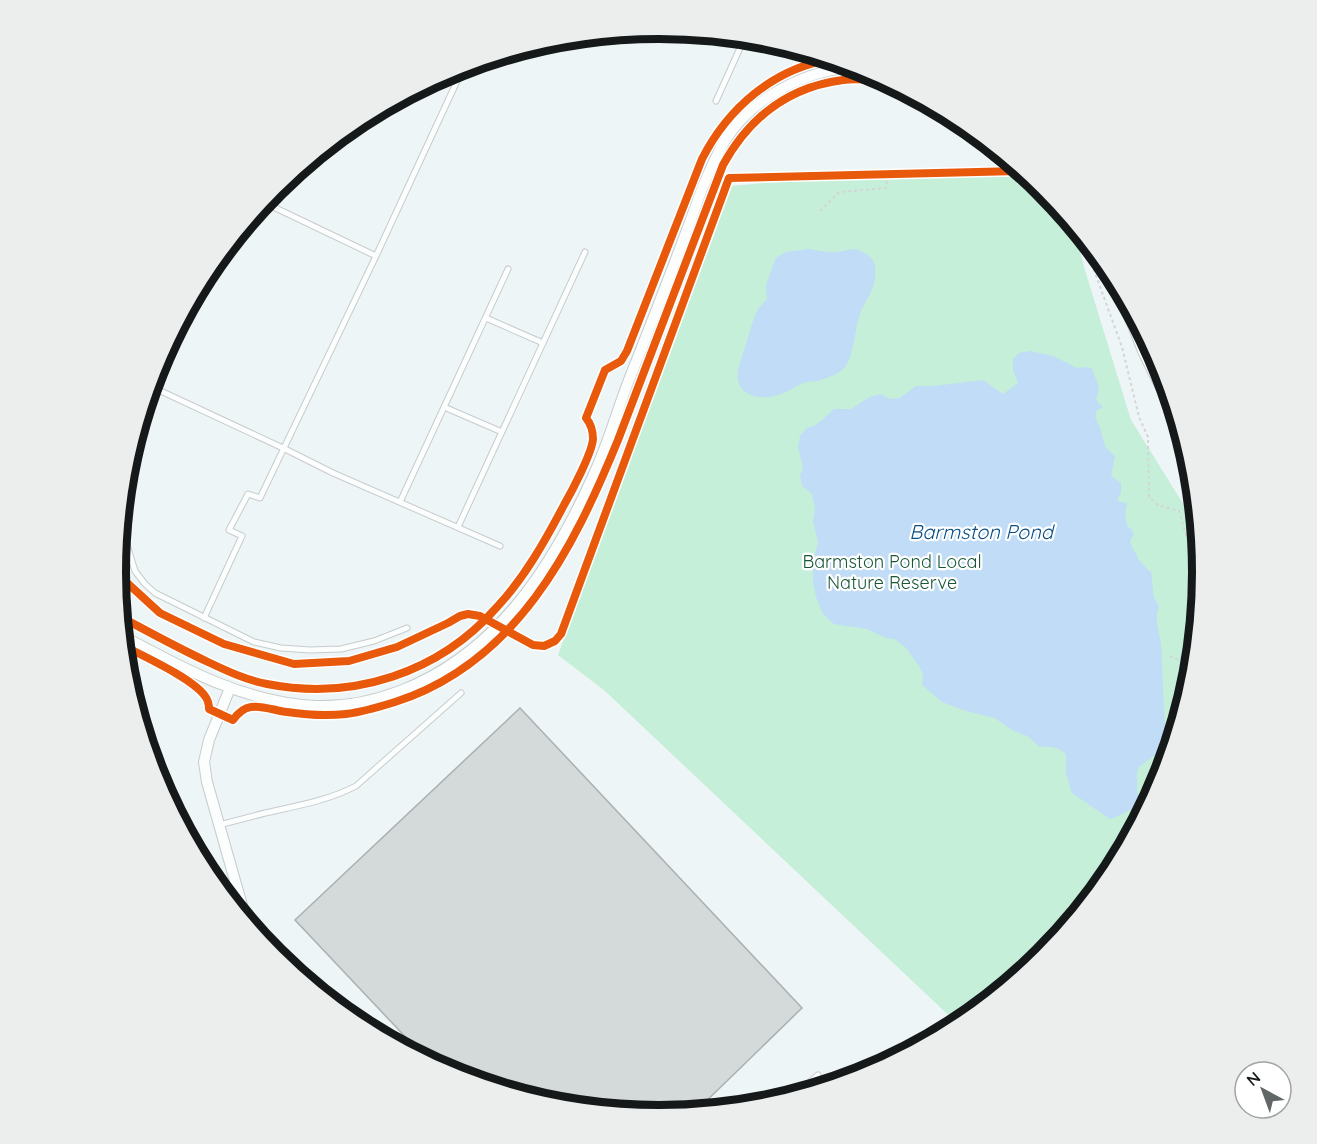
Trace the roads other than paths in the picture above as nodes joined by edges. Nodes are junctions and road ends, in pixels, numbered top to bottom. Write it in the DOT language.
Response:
graph roads {
  1 [pos="742,46"];
  2 [pos="835,69"];
  3 [pos="458,79"];
  4 [pos="716,101"];
  5 [pos="272,206"];
  6 [pos="585,252"];
  7 [pos="376,256"];
  8 [pos="508,269"];
  9 [pos="486,318"];
  10 [pos="1138,339"];
  11 [pos="543,343"];
  12 [pos="1148,361"];
  13 [pos="158,390"];
  14 [pos="444,407"];
  15 [pos="502,432"];
  16 [pos="285,449"];
  17 [pos="400,502"];
  18 [pos="458,527"];
  19 [pos="127,544"];
  20 [pos="500,546"];
  21 [pos="204,618"];
  22 [pos="407,628"];
  23 [pos="130,640"];
  24 [pos="230,688"];
  25 [pos="461,693"];
  26 [pos="219,825"];
  27 [pos="241,902"];
  28 [pos="818,1075"];
  29 [pos="808,1083"];
  1 -- 4 [label="lane"];
  2 -- 24 [label="street"];
  3 -- 7 [label="lane"];
  5 -- 7 [label="lane"];
  6 -- 11 [label="lane"];
  7 -- 16 [label="lane"];
  8 -- 9 [label="lane"];
  9 -- 11 [label="lane"];
  9 -- 14 [label="lane"];
  10 -- 12 [label="street"];
  11 -- 15 [label="lane"];
  13 -- 16 [label="lane"];
  14 -- 15 [label="lane"];
  14 -- 17 [label="lane"];
  15 -- 18 [label="lane"];
  16 -- 17 [label="lane"];
  16 -- 21 [label="lane"];
  17 -- 18 [label="lane"];
  18 -- 20 [label="lane"];
  19 -- 21 [label="lane"];
  21 -- 22 [label="lane"];
  23 -- 24 [label="street"];
  24 -- 26 [label="street"];
  25 -- 26 [label="lane"];
  26 -- 27 [label="street"];
  28 -- 29 [label="lane"];
}
